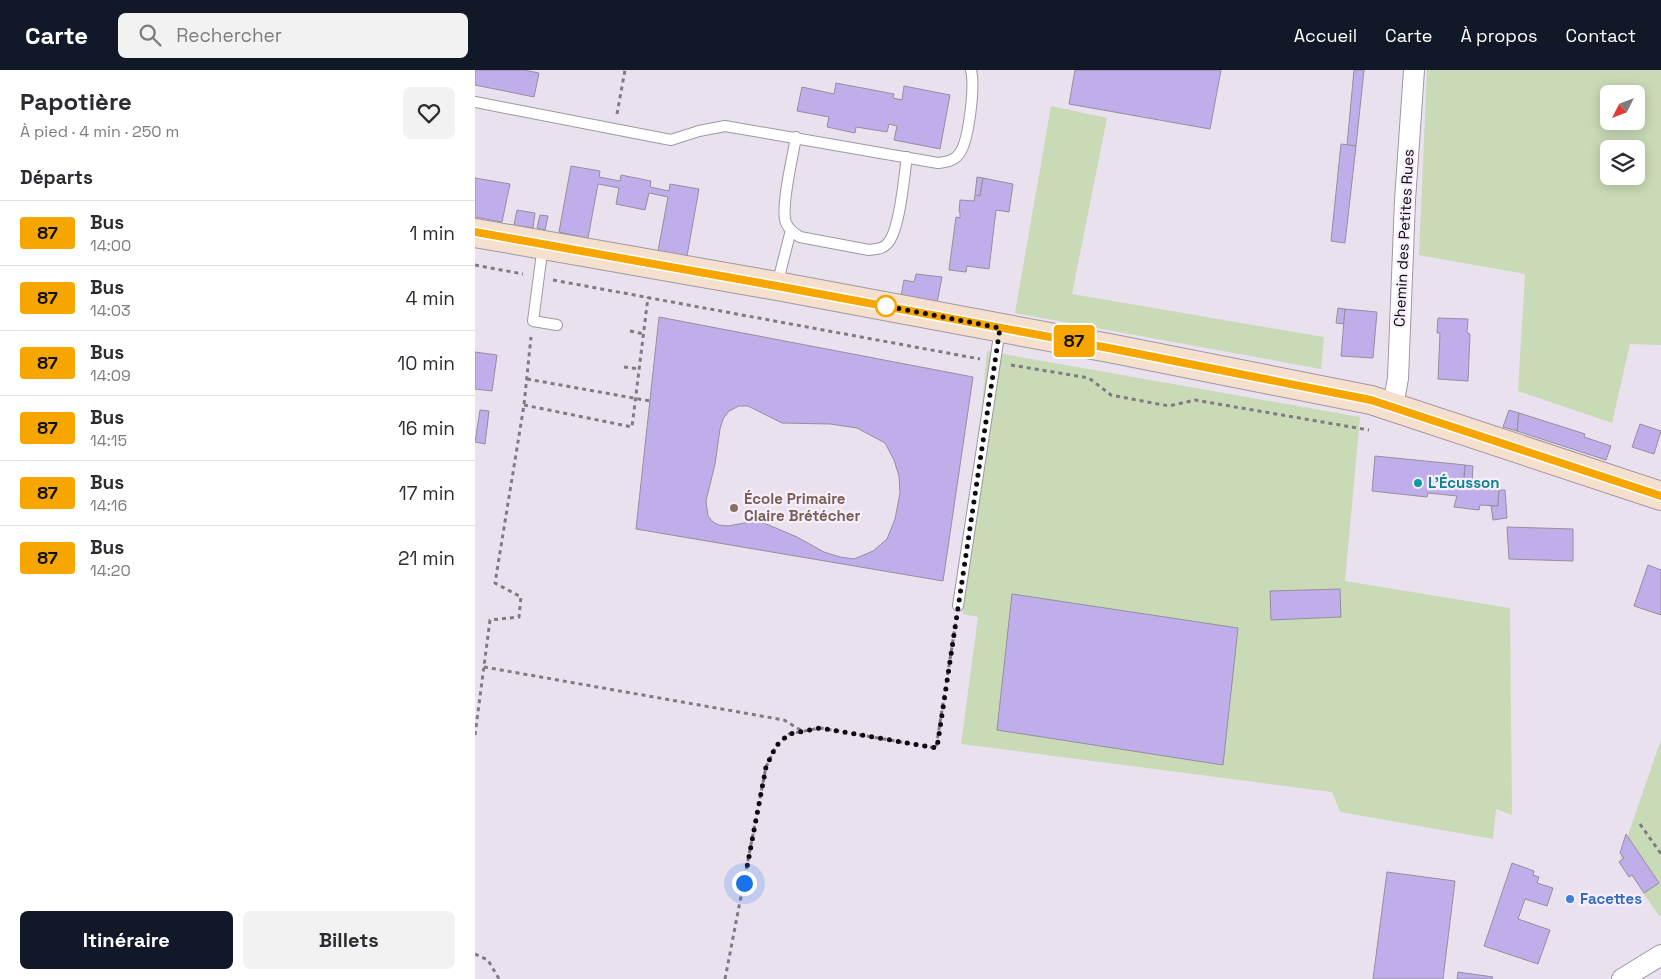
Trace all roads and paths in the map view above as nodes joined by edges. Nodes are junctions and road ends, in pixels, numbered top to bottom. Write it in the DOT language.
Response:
graph roads {
  1 [pos="625,70"];
  2 [pos="971,70"];
  3 [pos="1414,70"];
  4 [pos="475,102"];
  5 [pos="614,129"];
  6 [pos="797,137"];
  7 [pos="907,157"];
  8 [pos="791,230"];
  9 [pos="475,232"];
  10 [pos="544,244"];
  11 [pos="475,265"];
  12 [pos="538,277"];
  13 [pos="777,286"];
  14 [pos="533,321"];
  15 [pos="557,326"];
  16 [pos="1000,328"];
  17 [pos="630,331"];
  18 [pos="644,334"];
  19 [pos="624,367"];
  20 [pos="640,370"];
  21 [pos="527,378"];
  22 [pos="636,398"];
  23 [pos="650,400"];
  24 [pos="524,405"];
  25 [pos="1393,406"];
  26 [pos="1661,496"];
  27 [pos="958,606"];
  28 [pos="484,667"];
  29 [pos="802,731"];
  30 [pos="475,735"];
  31 [pos="1640,824"];
  32 [pos="1661,854"];
  33 [pos="475,954"];
  34 [pos="1661,955"];
  35 [pos="499,979"];
  36 [pos="725,979"];
  37 [pos="1622,979"];
  1 -- 5 [label="path"];
  2 -- 7 [label="lane"];
  3 -- 25 [label="street, Chemin des Petites Rues"];
  4 -- 5 [label="lane"];
  5 -- 6 [label="lane"];
  6 -- 7 [label="lane"];
  6 -- 8 [label="lane"];
  7 -- 8 [label="lane"];
  8 -- 13 [label="lane"];
  9 -- 10 [label="street"];
  10 -- 12 [label="lane"];
  10 -- 13 [label="street"];
  11 -- 12 [label="path"];
  12 -- 14 [label="lane"];
  12 -- 18 [label="path"];
  13 -- 16 [label="street"];
  14 -- 15 [label="lane"];
  14 -- 21 [label="path"];
  16 -- 25 [label="street"];
  16 -- 27 [label="lane"];
  17 -- 18 [label="path"];
  18 -- 20 [label="path"];
  19 -- 20 [label="path"];
  20 -- 22 [label="path"];
  21 -- 22 [label="path"];
  21 -- 24 [label="path"];
  22 -- 23 [label="path"];
  22 -- 24 [label="path"];
  24 -- 28 [label="path"];
  25 -- 26 [label="street"];
  27 -- 29 [label="path"];
  28 -- 29 [label="path"];
  28 -- 30 [label="path"];
  29 -- 36 [label="path"];
  31 -- 32 [label="path"];
  33 -- 35 [label="path"];
  34 -- 37 [label="street"];
}
